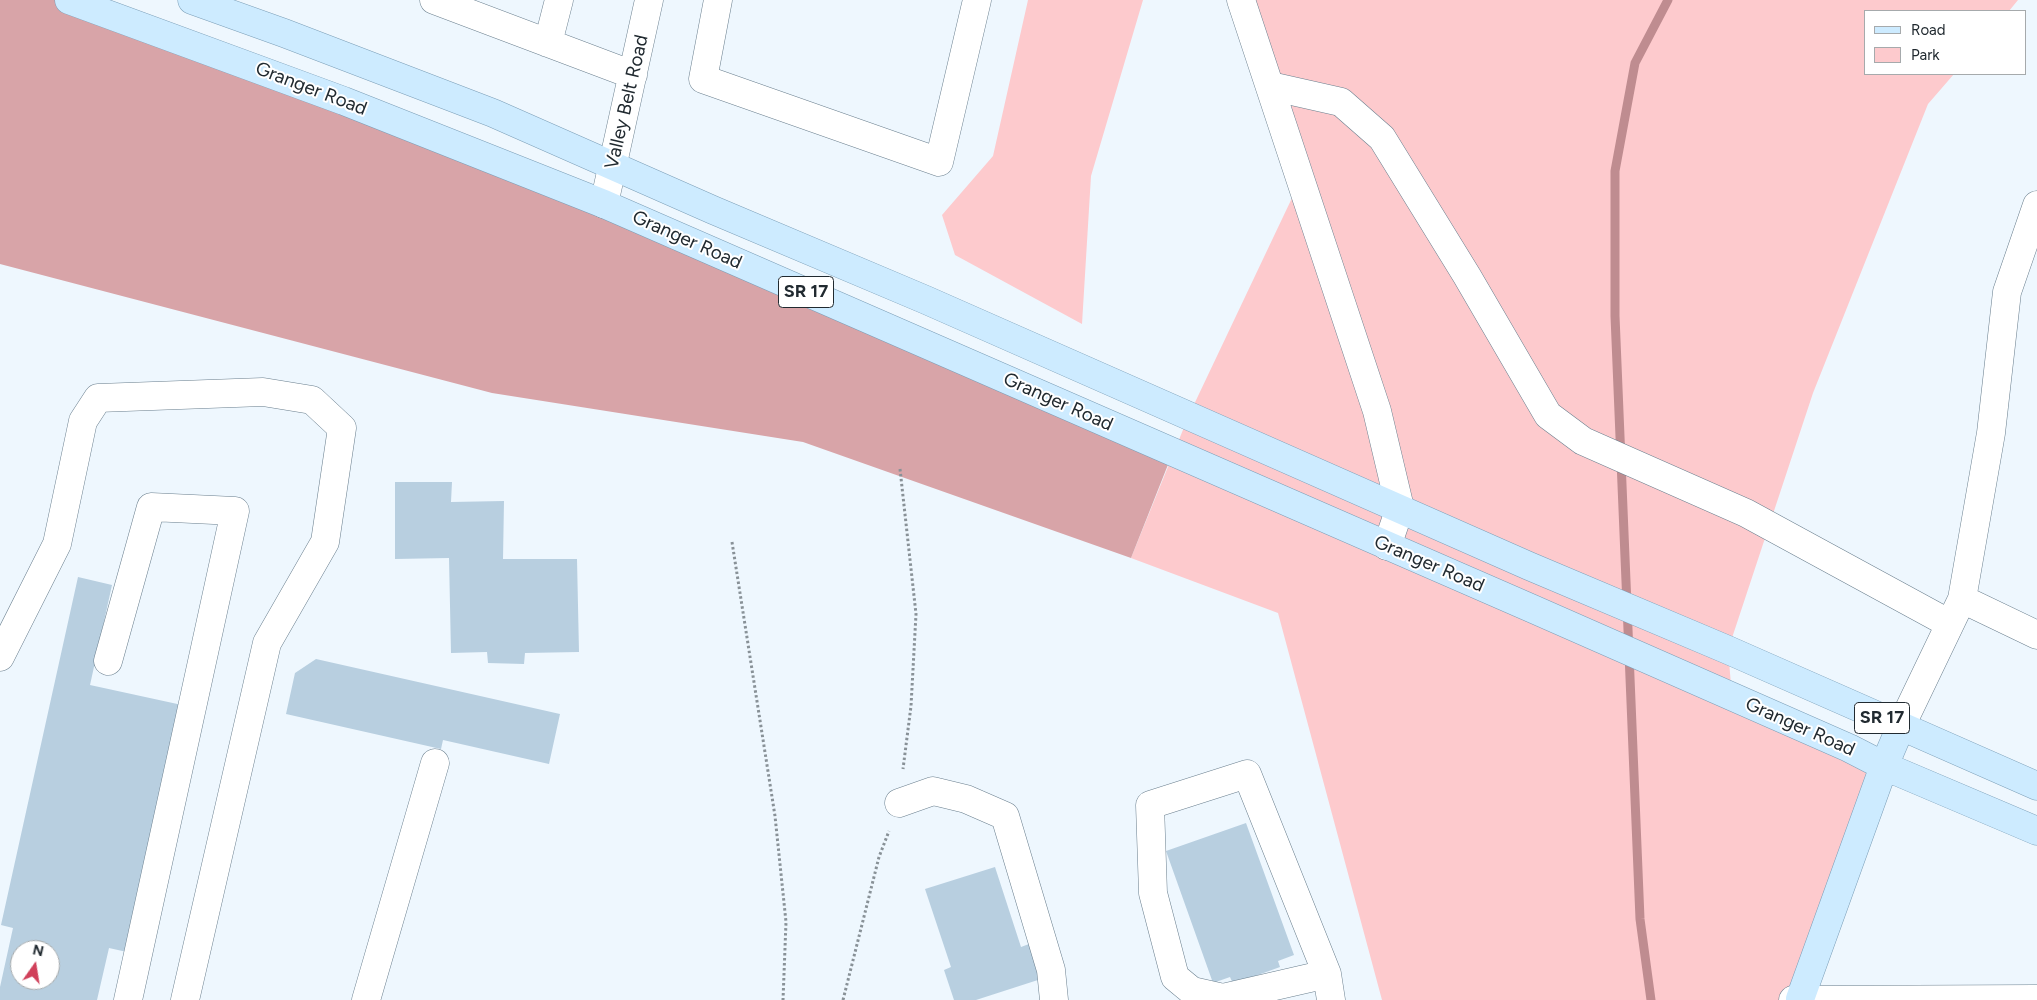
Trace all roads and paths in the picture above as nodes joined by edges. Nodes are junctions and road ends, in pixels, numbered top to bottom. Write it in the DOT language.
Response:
graph roads {
  1 [pos="69,0"];
  2 [pos="192,0"];
  3 [pos="434,0"];
  4 [pos="560,0"];
  5 [pos="649,0"];
  6 [pos="718,0"];
  7 [pos="977,0"];
  8 [pos="1241,0"];
  9 [pos="548,43"];
  10 [pos="633,75"];
  11 [pos="1270,86"];
  12 [pos="613,166"];
  13 [pos="604,204"];
  14 [pos="2037,205"];
  15 [pos="900,469"];
  16 [pos="1400,508"];
  17 [pos="732,542"];
  18 [pos="1387,546"];
  19 [pos="1962,600"];
  20 [pos="1950,624"];
  21 [pos="2037,635"];
  22 [pos="0,657"];
  23 [pos="108,661"];
  24 [pos="1901,726"];
  25 [pos="435,763"];
  26 [pos="1884,766"];
  27 [pos="2037,786"];
  28 [pos="899,803"];
  29 [pos="2037,831"];
  30 [pos="1329,987"];
  31 [pos="2037,999"];
  32 [pos="128,1000"];
  33 [pos="185,1000"];
  34 [pos="366,1000"];
  35 [pos="783,1000"];
  36 [pos="843,1000"];
  37 [pos="1054,1000"];
  38 [pos="1796,1000"];
  1 -- 13 [label="main road, Granger Road / SR 17"];
  2 -- 12 [label="main road, Granger Road / SR 17"];
  3 -- 9 [label="street"];
  4 -- 9 [label="street"];
  5 -- 10 [label="street, Valley Belt Road"];
  6 -- 7 [label="street"];
  8 -- 11 [label="street"];
  9 -- 10 [label="street"];
  10 -- 12 [label="street, Valley Belt Road"];
  11 -- 16 [label="street"];
  11 -- 20 [label="street"];
  12 -- 13 [label="street, Valley Belt Road"];
  12 -- 16 [label="main road, Granger Road / SR 17"];
  13 -- 18 [label="main road, Granger Road / SR 17"];
  14 -- 19 [label="street"];
  15 -- 28 [label="path"];
  16 -- 18 [label="street"];
  16 -- 24 [label="main road, Granger Road / SR 17"];
  17 -- 35 [label="path"];
  18 -- 26 [label="main road, Granger Road / SR 17"];
  19 -- 20 [label="street"];
  19 -- 21 [label="street"];
  20 -- 24 [label="street"];
  22 -- 33 [label="street"];
  23 -- 32 [label="street"];
  24 -- 26 [label="main road"];
  24 -- 27 [label="main road, Granger Road / SR 17"];
  25 -- 34 [label="street"];
  26 -- 29 [label="main road, Granger Road / SR 17"];
  26 -- 38 [label="main road"];
  28 -- 36 [label="path"];
  28 -- 37 [label="street"];
  30 -- 30 [label="street"];
  31 -- 38 [label="street"];
}
